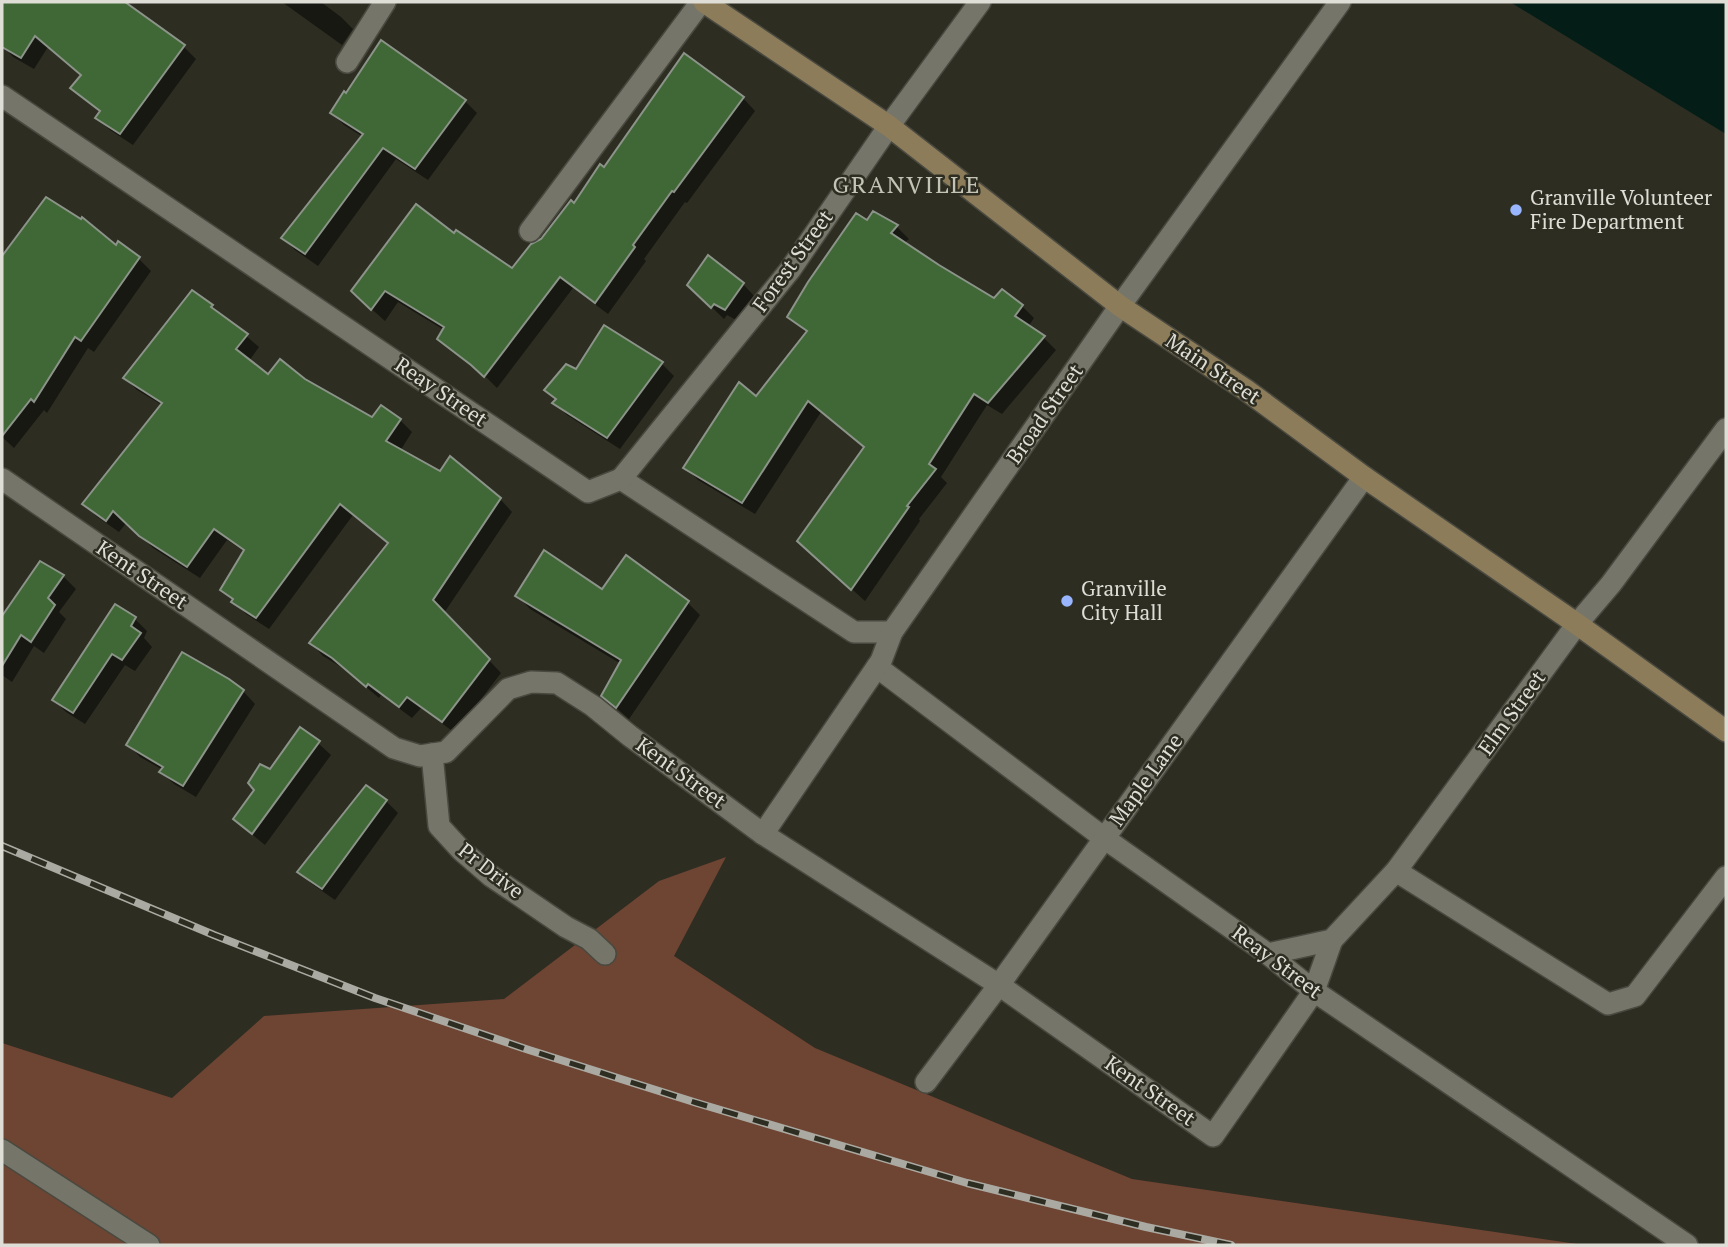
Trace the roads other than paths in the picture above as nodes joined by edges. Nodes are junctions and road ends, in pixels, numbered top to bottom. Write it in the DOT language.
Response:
graph roads {
  1 [pos="384,2"];
  2 [pos="703,2"];
  3 [pos="980,2"];
  4 [pos="1340,2"];
  5 [pos="347,62"];
  6 [pos="2,96"];
  7 [pos="889,126"];
  8 [pos="530,231"];
  9 [pos="1120,306"];
  10 [pos="1726,429"];
  11 [pos="1364,477"];
  12 [pos="2,479"];
  13 [pos="621,479"];
  14 [pos="1577,624"];
  15 [pos="892,632"];
  16 [pos="877,667"];
  17 [pos="1726,731"];
  18 [pos="432,754"];
  19 [pos="763,834"];
  20 [pos="1104,838"];
  21 [pos="1396,871"];
  22 [pos="1726,877"];
  23 [pos="1332,940"];
  24 [pos="605,954"];
  25 [pos="1268,954"];
  26 [pos="999,985"];
  27 [pos="1314,990"];
  28 [pos="926,1082"];
  29 [pos="2,1150"];
  30 [pos="149,1245"];
  31 [pos="1686,1245"];
  1 -- 5 [label="street"];
  2 -- 7 [label="main road, Main Street"];
  2 -- 8 [label="street"];
  3 -- 7 [label="street, Forest Street"];
  4 -- 9 [label="street, Broad Street"];
  6 -- 13 [label="street, Reay Street"];
  7 -- 9 [label="main road, Main Street"];
  7 -- 13 [label="street, Forest Street"];
  9 -- 11 [label="main road, Main Street"];
  9 -- 15 [label="street, Broad Street"];
  10 -- 14 [label="street, Elm Street"];
  11 -- 14 [label="main road, Main Street"];
  11 -- 20 [label="street, Maple Lane"];
  12 -- 18 [label="street, Kent Street"];
  13 -- 15 [label="street"];
  14 -- 17 [label="main road, Main Street"];
  14 -- 21 [label="street, Elm Street"];
  15 -- 16 [label="street, Broad Street"];
  16 -- 19 [label="street, Broad Street"];
  16 -- 20 [label="street, Reay Street"];
  18 -- 19 [label="street, Kent Street"];
  18 -- 24 [label="street, Pr Drive"];
  19 -- 26 [label="street, Kent Street"];
  20 -- 25 [label="street, Reay Street"];
  20 -- 26 [label="street, Maple Lane"];
  21 -- 22 [label="street"];
  21 -- 23 [label="street, Elm Street"];
  23 -- 25 [label="street"];
  23 -- 27 [label="street"];
  25 -- 27 [label="street, Reay Street"];
  26 -- 27 [label="street, Kent Street"];
  26 -- 28 [label="street, Maple Lane"];
  27 -- 31 [label="street, Reay Street"];
  29 -- 30 [label="street"];
}
